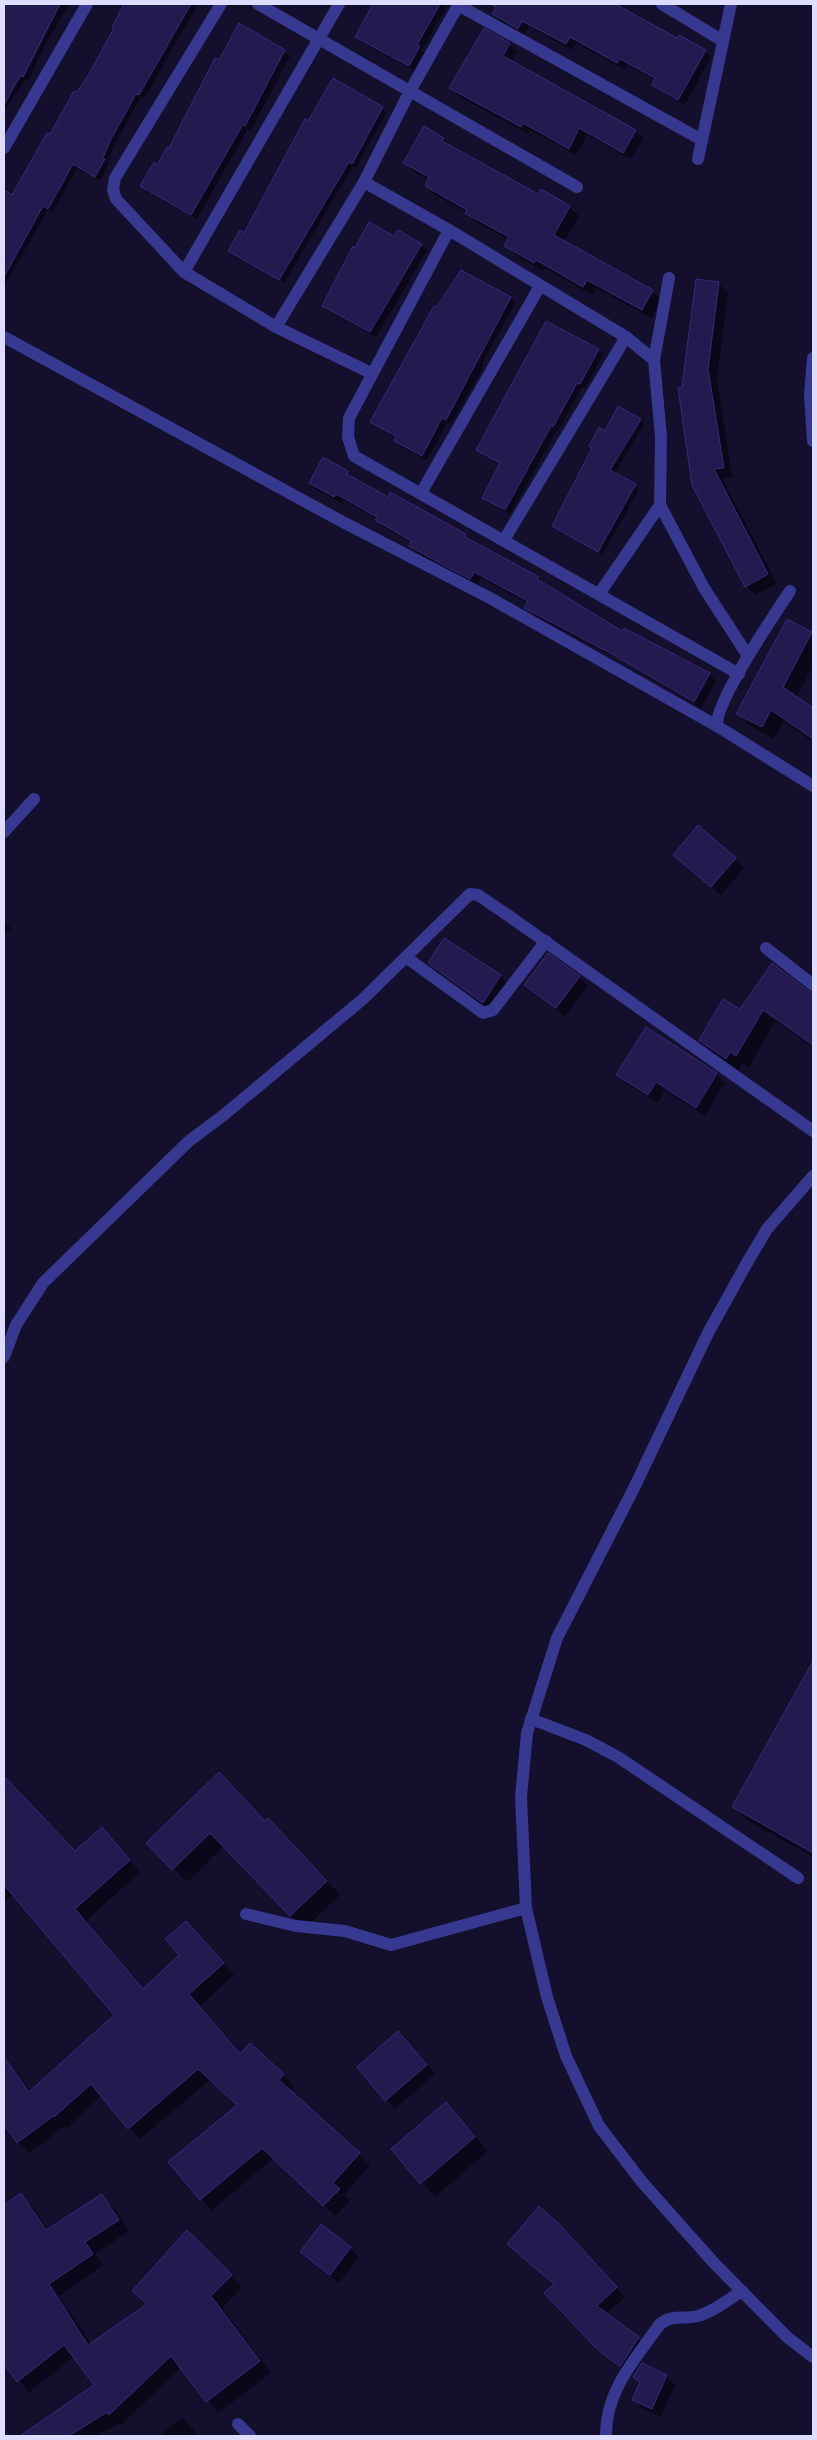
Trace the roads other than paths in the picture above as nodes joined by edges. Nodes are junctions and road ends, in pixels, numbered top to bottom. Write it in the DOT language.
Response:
graph roads {
  1 [pos="87,4"];
  2 [pos="221,4"];
  3 [pos="258,4"];
  4 [pos="339,4"];
  5 [pos="458,4"];
  6 [pos="662,4"];
  7 [pos="731,4"];
  8 [pos="318,38"];
  9 [pos="723,41"];
  10 [pos="410,90"];
  11 [pos="702,140"];
  12 [pos="4,148"];
  13 [pos="698,159"];
  14 [pos="364,182"];
  15 [pos="577,187"];
  16 [pos="449,230"];
  17 [pos="184,272"];
  18 [pos="669,278"];
  19 [pos="540,286"];
  20 [pos="276,327"];
  21 [pos="4,337"];
  22 [pos="626,337"];
  23 [pos="813,358"];
  24 [pos="654,360"];
  25 [pos="371,373"];
  26 [pos="813,441"];
  27 [pos="421,493"];
  28 [pos="660,504"];
  29 [pos="504,540"];
  30 [pos="790,591"];
  31 [pos="599,594"];
  32 [pos="748,656"];
  33 [pos="739,674"];
  34 [pos="718,726"];
  35 [pos="813,786"];
  36 [pos="34,799"];
  37 [pos="4,832"];
  38 [pos="546,942"];
  39 [pos="766,948"];
  40 [pos="407,958"];
  41 [pos="813,985"];
  42 [pos="811,1129"];
  43 [pos="813,1177"];
  44 [pos="4,1357"];
  45 [pos="531,1719"];
  46 [pos="798,1878"];
  47 [pos="520,1910"];
  48 [pos="246,1914"];
  49 [pos="740,2289"];
  50 [pos="813,2357"];
  51 [pos="238,2424"];
  52 [pos="250,2436"];
  53 [pos="606,2436"];
  1 -- 12 [label="street"];
  2 -- 17 [label="street"];
  3 -- 8 [label="street"];
  4 -- 8 [label="street"];
  5 -- 10 [label="street"];
  5 -- 11 [label="street"];
  6 -- 9 [label="street"];
  7 -- 9 [label="street"];
  8 -- 10 [label="street"];
  8 -- 17 [label="street"];
  9 -- 11 [label="street"];
  10 -- 14 [label="street"];
  10 -- 15 [label="street"];
  11 -- 13 [label="street"];
  14 -- 16 [label="street"];
  14 -- 20 [label="street"];
  16 -- 19 [label="street"];
  16 -- 25 [label="street"];
  17 -- 20 [label="street"];
  18 -- 24 [label="street"];
  19 -- 22 [label="street"];
  19 -- 27 [label="street"];
  20 -- 25 [label="street"];
  21 -- 34 [label="street"];
  22 -- 24 [label="street"];
  22 -- 29 [label="street"];
  23 -- 26 [label="street"];
  24 -- 28 [label="street"];
  25 -- 27 [label="street"];
  27 -- 29 [label="street"];
  28 -- 31 [label="street"];
  28 -- 32 [label="street"];
  29 -- 31 [label="street"];
  30 -- 32 [label="street"];
  31 -- 33 [label="street"];
  32 -- 33 [label="street"];
  33 -- 34 [label="street"];
  34 -- 35 [label="street"];
  36 -- 37 [label="street"];
  38 -- 40 [label="street"];
  38 -- 40 [label="street"];
  38 -- 42 [label="street"];
  39 -- 41 [label="street"];
  40 -- 44 [label="street"];
  43 -- 45 [label="street"];
  45 -- 46 [label="street"];
  45 -- 47 [label="street"];
  47 -- 48 [label="street"];
  47 -- 49 [label="street"];
  49 -- 50 [label="street"];
  49 -- 53 [label="street"];
  51 -- 52 [label="street"];
}
